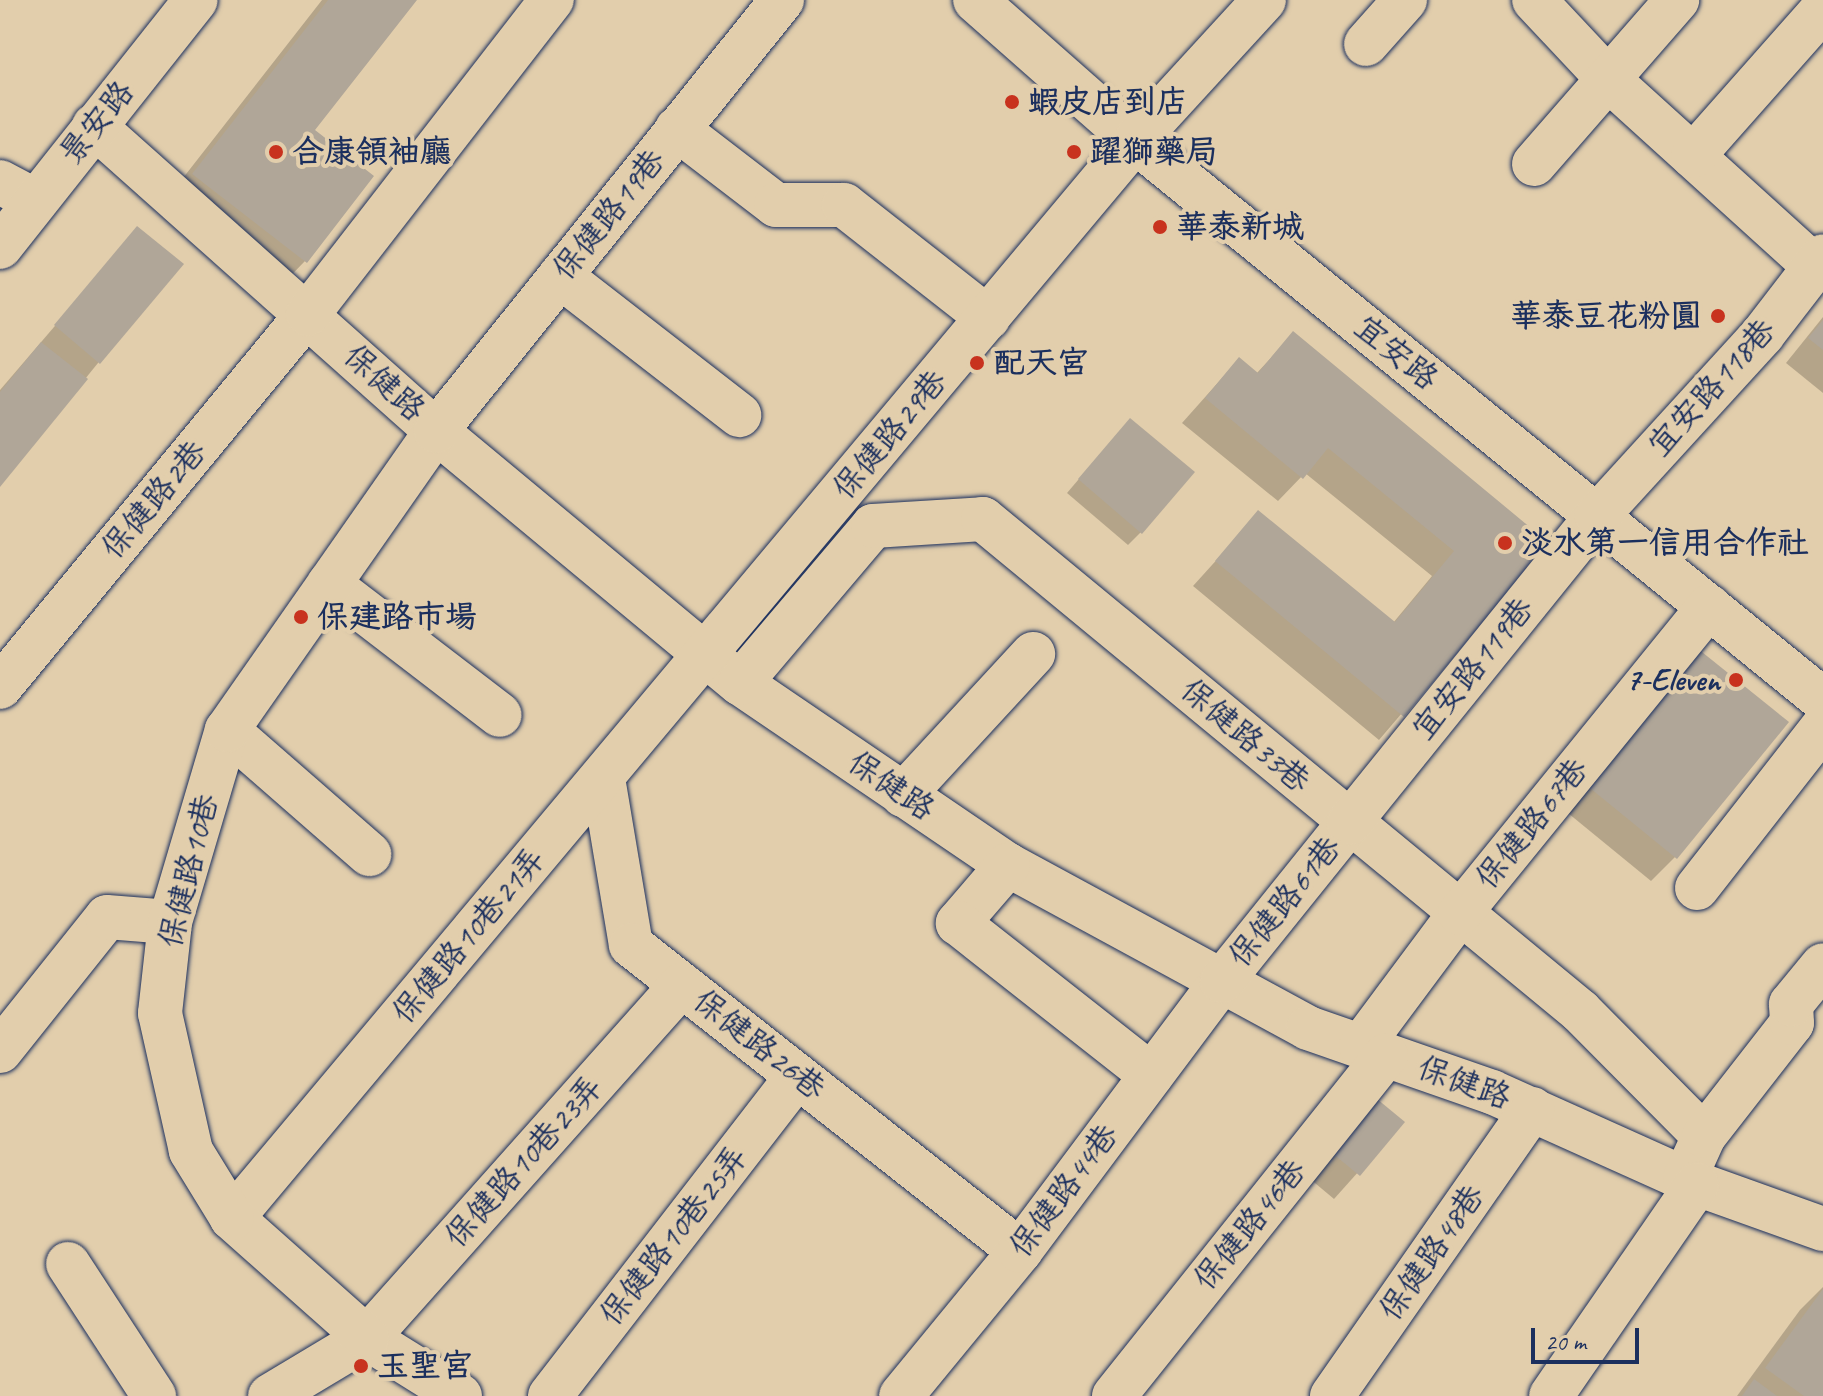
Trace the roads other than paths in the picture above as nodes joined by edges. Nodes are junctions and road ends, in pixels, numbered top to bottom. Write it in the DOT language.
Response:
graph roads {
  1 [pos="196,0"];
  2 [pos="552,0"];
  3 [pos="782,0"];
  4 [pos="975,0"];
  5 [pos="1264,0"];
  6 [pos="1405,0"];
  7 [pos="1534,0"];
  8 [pos="1677,0"];
  9 [pos="1823,9"];
  10 [pos="1366,44"];
  11 [pos="1609,80"];
  12 [pos="94,126"];
  13 [pos="677,129"];
  14 [pos="1135,141"];
  15 [pos="1693,156"];
  16 [pos="1534,164"];
  17 [pos="18,192"];
  18 [pos="0,247"];
  19 [pos="1819,261"];
  20 [pos="560,276"];
  21 [pos="308,314"];
  22 [pos="988,318"];
  23 [pos="739,415"];
  24 [pos="436,431"];
  25 [pos="1597,516"];
  26 [pos="329,584"];
  27 [pos="1709,607"];
  28 [pos="706,654"];
  29 [pos="1033,654"];
  30 [pos="740,683"];
  31 [pos="0,687"];
  32 [pos="1823,700"];
  33 [pos="500,715"];
  34 [pos="1823,727"];
  35 [pos="227,730"];
  36 [pos="603,778"];
  37 [pos="903,795"];
  38 [pos="1349,823"];
  39 [pos="369,854"];
  40 [pos="1008,865"];
  41 [pos="1697,888"];
  42 [pos="1460,913"];
  43 [pos="170,922"];
  44 [pos="1823,965"];
  45 [pos="1222,981"];
  46 [pos="682,985"];
  47 [pos="0,1051"];
  48 [pos="1374,1051"];
  49 [pos="1151,1075"];
  50 [pos="797,1076"];
  51 [pos="1532,1109"];
  52 [pos="1704,1136"];
  53 [pos="1691,1181"];
  54 [pos="232,1218"];
  55 [pos="1823,1229"];
  56 [pos="1020,1251"];
  57 [pos="68,1264"];
  58 [pos="367,1338"];
  59 [pos="154,1396"];
  60 [pos="270,1396"];
  61 [pos="460,1396"];
  62 [pos="550,1396"];
  63 [pos="901,1396"];
  64 [pos="1114,1396"];
  65 [pos="1332,1396"];
  66 [pos="1551,1396"];
  1 -- 12 [label="street, 景安路"];
  2 -- 21 [label="street, 保健路2巷"];
  3 -- 13 [label="street, 保健路19巷"];
  4 -- 14 [label="street, 宜安路"];
  5 -- 14 [label="street, 保健路29巷"];
  6 -- 10 [label="street"];
  7 -- 11 [label="street"];
  8 -- 11 [label="street"];
  9 -- 15 [label="street"];
  11 -- 15 [label="street"];
  11 -- 16 [label="street"];
  12 -- 17 [label="street, 景安路"];
  12 -- 21 [label="street, 保健路"];
  13 -- 20 [label="street, 保健路19巷"];
  13 -- 22 [label="street"];
  14 -- 22 [label="street, 保健路29巷"];
  14 -- 25 [label="street, 宜安路"];
  15 -- 19 [label="street"];
  17 -- 18 [label="street, 景安路"];
  19 -- 25 [label="street, 宜安路118巷"];
  20 -- 23 [label="street"];
  20 -- 24 [label="street, 保健路19巷"];
  21 -- 24 [label="street, 保健路"];
  21 -- 31 [label="street, 保健路2巷"];
  22 -- 28 [label="street, 保健路29巷"];
  24 -- 26 [label="street, 保健路10巷"];
  24 -- 28 [label="street, 保健路"];
  25 -- 27 [label="street, 宜安路"];
  25 -- 38 [label="street, 宜安路119巷"];
  26 -- 33 [label="street"];
  26 -- 35 [label="street, 保健路10巷"];
  27 -- 32 [label="street, 宜安路"];
  27 -- 42 [label="street, 保健路67巷"];
  28 -- 30 [label="street, 保健路"];
  28 -- 36 [label="street, 保健路10巷21弄"];
  29 -- 37 [label="street"];
  30 -- 37 [label="street, 保健路"];
  30 -- 38 [label="street, 保健路33巷"];
  34 -- 41 [label="street"];
  35 -- 39 [label="street"];
  35 -- 43 [label="street, 保健路10巷"];
  36 -- 46 [label="street, 保健路26巷"];
  36 -- 54 [label="street, 保健路10巷21弄"];
  37 -- 40 [label="street, 保健路"];
  38 -- 42 [label="street, 保健路33巷"];
  38 -- 45 [label="street, 保健路61巷"];
  40 -- 45 [label="street, 保健路"];
  40 -- 49 [label="street"];
  42 -- 48 [label="street, 保健路67巷"];
  42 -- 52 [label="street, 保健路33巷"];
  43 -- 47 [label="street"];
  43 -- 54 [label="street, 保健路10巷"];
  44 -- 52 [label="street"];
  45 -- 48 [label="street, 保健路"];
  45 -- 49 [label="street, 保健路44巷"];
  46 -- 50 [label="street, 保健路26巷"];
  46 -- 58 [label="street, 保健路10巷23弄"];
  48 -- 51 [label="street, 保健路"];
  48 -- 64 [label="street, 保健路46巷"];
  49 -- 56 [label="street, 保健路44巷"];
  50 -- 56 [label="street, 保健路26巷"];
  50 -- 62 [label="street, 保健路10巷25弄"];
  51 -- 53 [label="street, 保健路"];
  51 -- 65 [label="street, 保健路48巷"];
  52 -- 53 [label="street"];
  53 -- 55 [label="street, 保健路"];
  53 -- 66 [label="street"];
  54 -- 58 [label="street, 保健路10巷"];
  56 -- 63 [label="street, 保健路44巷"];
  57 -- 59 [label="street"];
  58 -- 60 [label="street, 保健路10巷23弄"];
  58 -- 61 [label="street, 保健路10巷"];
}
